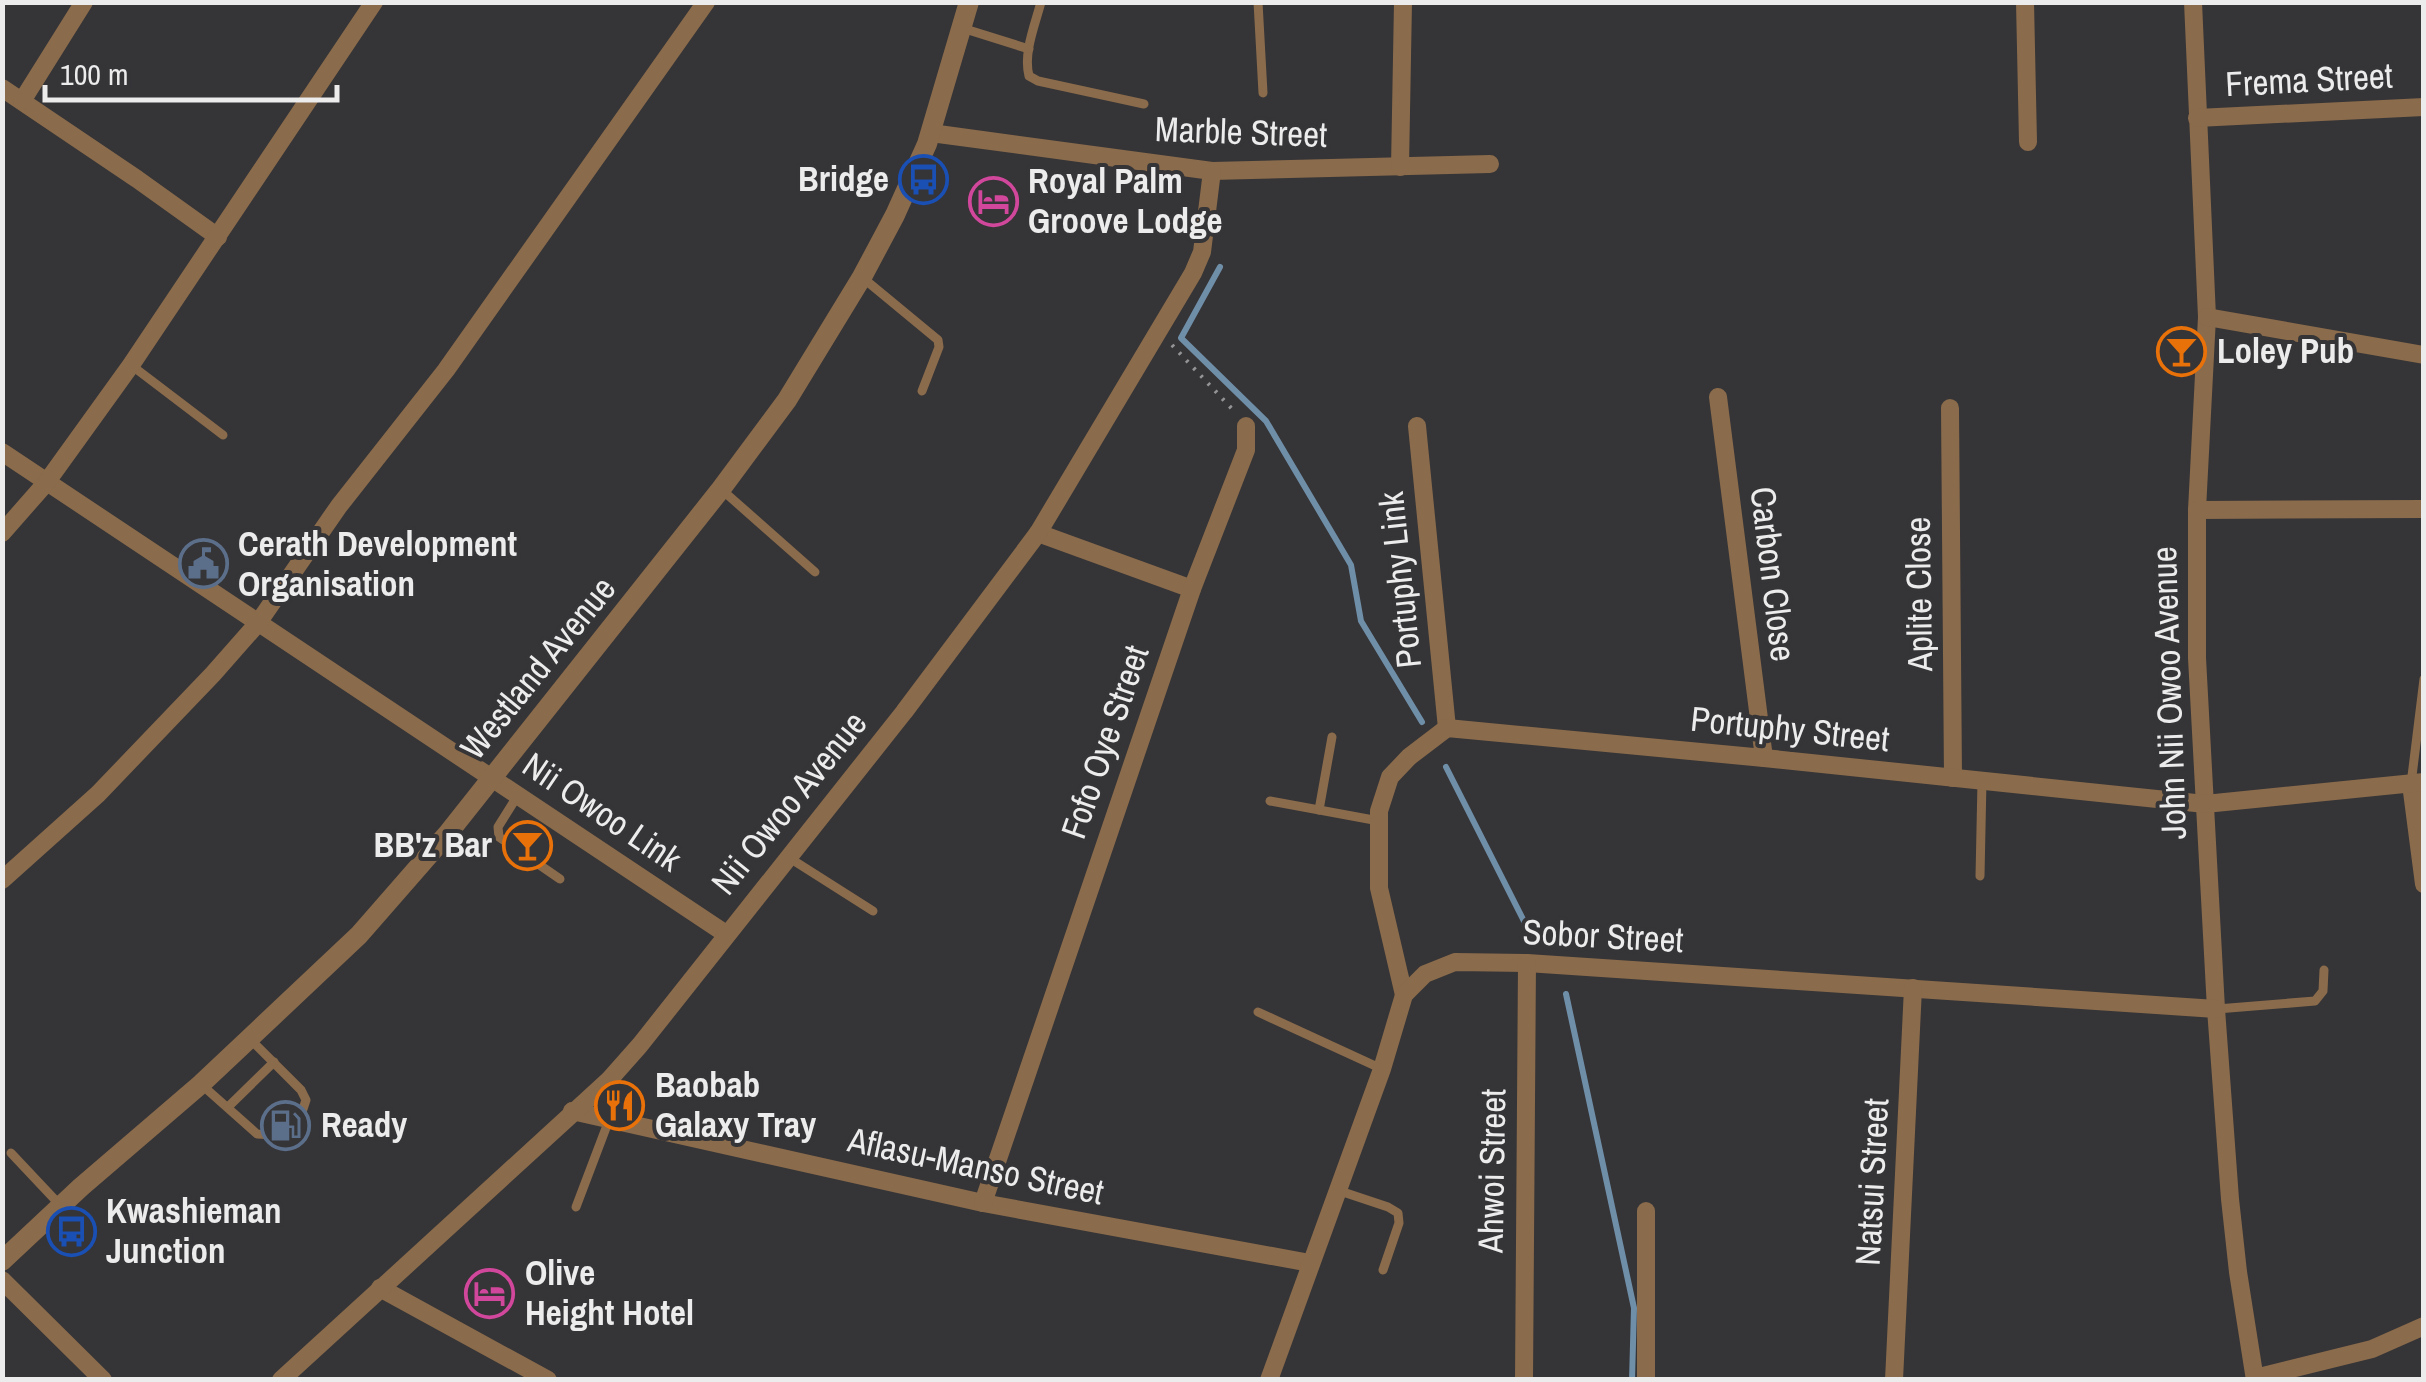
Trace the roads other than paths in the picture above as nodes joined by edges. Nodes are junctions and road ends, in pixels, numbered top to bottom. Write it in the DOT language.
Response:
graph roads {
  1 [pos="84,2"];
  2 [pos="374,2"];
  3 [pos="706,2"];
  4 [pos="969,2"];
  5 [pos="1041,2"];
  6 [pos="1258,2"];
  7 [pos="1402,2"];
  8 [pos="2025,2"];
  9 [pos="2194,2"];
  10 [pos="962,28"];
  11 [pos="1029,50"];
  12 [pos="2,88"];
  13 [pos="1263,93"];
  14 [pos="22,101"];
  15 [pos="1144,104"];
  16 [pos="2424,107"];
  17 [pos="2197,118"];
  18 [pos="930,133"];
  19 [pos="2028,142"];
  20 [pos="1490,164"];
  21 [pos="1400,166"];
  22 [pos="1212,171"];
  23 [pos="218,237"];
  24 [pos="862,277"];
  25 [pos="2206,317"];
  26 [pos="2424,355"];
  27 [pos="131,365"];
  28 [pos="922,391"];
  29 [pos="1718,397"];
  30 [pos="1950,408"];
  31 [pos="1246,426"];
  32 [pos="1417,426"];
  33 [pos="223,435"];
  34 [pos="2,452"];
  35 [pos="46,483"];
  36 [pos="721,489"];
  37 [pos="2424,509"];
  38 [pos="2197,510"];
  39 [pos="1038,533"];
  40 [pos="2,534"];
  41 [pos="815,572"];
  42 [pos="1192,589"];
  43 [pos="258,623"];
  44 [pos="2424,679"];
  45 [pos="1448,728"];
  46 [pos="1332,737"];
  47 [pos="1764,758"];
  48 [pos="492,778"];
  49 [pos="1953,778"];
  50 [pos="1982,781"];
  51 [pos="2417,783"];
  52 [pos="518,795"];
  53 [pos="1270,800"];
  54 [pos="2204,804"];
  55 [pos="1320,810"];
  56 [pos="1379,821"];
  57 [pos="788,857"];
  58 [pos="1980,876"];
  59 [pos="560,879"];
  60 [pos="2,880"];
  61 [pos="2424,884"];
  62 [pos="873,911"];
  63 [pos="726,934"];
  64 [pos="1527,962"];
  65 [pos="2324,970"];
  66 [pos="1913,988"];
  67 [pos="1404,995"];
  68 [pos="2216,1009"];
  69 [pos="1258,1012"];
  70 [pos="250,1039"];
  71 [pos="274,1062"];
  72 [pos="1382,1069"];
  73 [pos="201,1084"];
  74 [pos="228,1107"];
  75 [pos="572,1111"];
  76 [pos="610,1120"];
  77 [pos="11,1152"];
  78 [pos="1337,1190"];
  79 [pos="983,1203"];
  80 [pos="61,1206"];
  81 [pos="576,1208"];
  82 [pos="1646,1210"];
  83 [pos="2,1260"];
  84 [pos="1310,1263"];
  85 [pos="1383,1270"];
  86 [pos="2,1280"];
  87 [pos="380,1288"];
  88 [pos="2424,1326"];
  89 [pos="2251,1379"];
  90 [pos="103,1380"];
  91 [pos="280,1380"];
  92 [pos="548,1380"];
  93 [pos="1269,1380"];
  94 [pos="1524,1380"];
  95 [pos="1646,1380"];
  96 [pos="1894,1380"];
  1 -- 14 [label="street"];
  2 -- 23 [label="street"];
  3 -- 43 [label="street"];
  4 -- 10 [label="street, Westland Avenue"];
  5 -- 11 [label="lane"];
  6 -- 13 [label="lane"];
  7 -- 21 [label="street"];
  8 -- 19 [label="street"];
  9 -- 17 [label="street, John Nii Owoo Avenue"];
  10 -- 11 [label="lane"];
  10 -- 18 [label="street, Westland Avenue"];
  11 -- 15 [label="lane"];
  12 -- 14 [label="street"];
  14 -- 23 [label="street"];
  16 -- 17 [label="street, Frema Street"];
  17 -- 25 [label="street, John Nii Owoo Avenue"];
  18 -- 22 [label="street, Marble Street"];
  18 -- 24 [label="street, Westland Avenue"];
  20 -- 21 [label="street, Marble Street"];
  21 -- 22 [label="street, Marble Street"];
  22 -- 39 [label="street, Nii Owoo Avenue"];
  23 -- 27 [label="street"];
  24 -- 28 [label="lane"];
  24 -- 36 [label="street, Westland Avenue"];
  25 -- 26 [label="street"];
  25 -- 38 [label="street, John Nii Owoo Avenue"];
  27 -- 33 [label="lane"];
  27 -- 35 [label="street"];
  29 -- 47 [label="street, Carbon Close"];
  30 -- 49 [label="street, Aplite Close"];
  31 -- 42 [label="street, Fofo Oye Street"];
  32 -- 45 [label="street, Portuphy Link"];
  34 -- 35 [label="street, Nii Owoo Link"];
  35 -- 40 [label="street"];
  35 -- 43 [label="street, Nii Owoo Link"];
  36 -- 41 [label="lane"];
  36 -- 48 [label="street, Westland Avenue"];
  37 -- 38 [label="street"];
  38 -- 54 [label="street, John Nii Owoo Avenue"];
  39 -- 42 [label="street"];
  39 -- 57 [label="street, Nii Owoo Avenue"];
  42 -- 79 [label="street, Fofo Oye Street"];
  43 -- 48 [label="street, Nii Owoo Link"];
  43 -- 60 [label="street"];
  44 -- 51 [label="lane"];
  45 -- 47 [label="street, Portuphy Street"];
  45 -- 56 [label="street"];
  46 -- 55 [label="lane"];
  47 -- 49 [label="street, Portuphy Street"];
  48 -- 52 [label="street, Nii Owoo Link"];
  48 -- 70 [label="street, Westland Avenue"];
  49 -- 50 [label="street, Portuphy Street"];
  50 -- 54 [label="street, Portuphy Street"];
  50 -- 58 [label="lane"];
  51 -- 54 [label="street, Portuphy Street"];
  51 -- 61 [label="street"];
  52 -- 59 [label="lane"];
  52 -- 63 [label="street, Nii Owoo Link"];
  53 -- 55 [label="lane"];
  54 -- 68 [label="street, John Nii Owoo Avenue"];
  55 -- 56 [label="lane"];
  56 -- 67 [label="street"];
  57 -- 62 [label="lane"];
  57 -- 63 [label="street, Nii Owoo Avenue"];
  63 -- 75 [label="street, Nii Owoo Avenue"];
  64 -- 66 [label="street, Sobor Street"];
  64 -- 67 [label="street, Sobor Street"];
  64 -- 94 [label="street, Ahwoi Street"];
  65 -- 68 [label="lane"];
  66 -- 68 [label="street, Sobor Street"];
  66 -- 96 [label="street, Natsui Street"];
  67 -- 72 [label="street"];
  68 -- 89 [label="street, John Nii Owoo Avenue"];
  69 -- 72 [label="lane"];
  70 -- 71 [label="lane"];
  70 -- 73 [label="street, Westland Avenue"];
  71 -- 74 [label="lane"];
  71 -- 74 [label="lane"];
  72 -- 78 [label="street"];
  73 -- 74 [label="lane"];
  73 -- 80 [label="street, Westland Avenue"];
  75 -- 76 [label="street, Aflasu-Manso Street"];
  75 -- 87 [label="street, Nii Owoo Avenue"];
  76 -- 79 [label="street, Aflasu-Manso Street"];
  76 -- 81 [label="lane"];
  77 -- 80 [label="lane"];
  78 -- 84 [label="street"];
  78 -- 85 [label="lane"];
  79 -- 84 [label="street, Aflasu-Manso Street"];
  80 -- 83 [label="street, Westland Avenue"];
  82 -- 95 [label="street"];
  84 -- 93 [label="street"];
  86 -- 90 [label="street"];
  87 -- 91 [label="street, Nii Owoo Avenue"];
  87 -- 92 [label="street"];
  88 -- 89 [label="street"];
}
